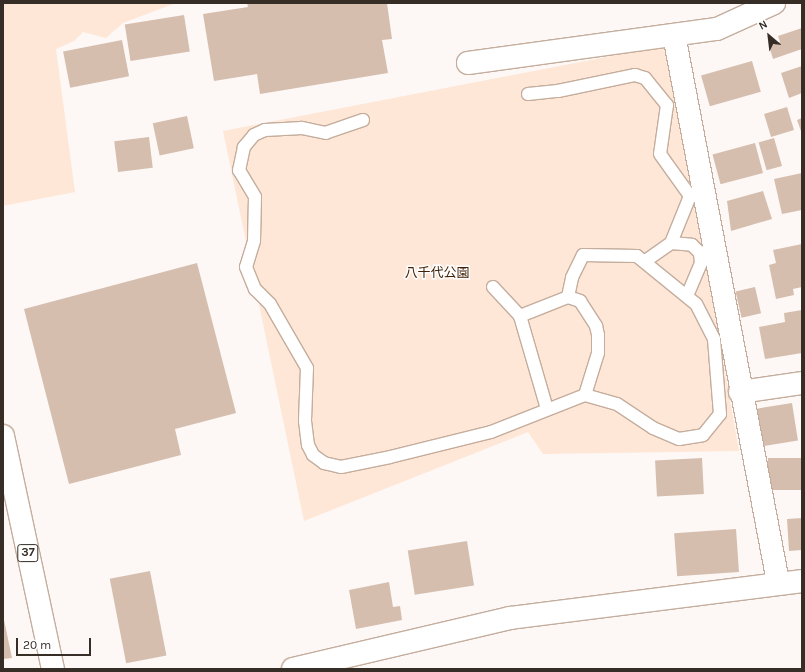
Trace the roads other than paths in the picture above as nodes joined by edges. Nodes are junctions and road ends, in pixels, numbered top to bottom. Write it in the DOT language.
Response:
graph roads {
  1 [pos="774,3"];
  2 [pos="744,10"];
  3 [pos="674,35"];
  4 [pos="468,63"];
  5 [pos="528,94"];
  6 [pos="363,120"];
  7 [pos="671,243"];
  8 [pos="707,252"];
  9 [pos="645,261"];
  10 [pos="493,287"];
  11 [pos="686,296"];
  12 [pos="568,297"];
  13 [pos="520,316"];
  14 [pos="802,383"];
  15 [pos="740,392"];
  16 [pos="585,395"];
  17 [pos="547,409"];
  18 [pos="3,436"];
  19 [pos="802,581"];
  20 [pos="778,582"];
  21 [pos="53,669"];
  22 [pos="293,669"];
  1 -- 2 [label="street"];
  2 -- 3 [label="street"];
  3 -- 4 [label="street"];
  3 -- 8 [label="street"];
  5 -- 7 [label="lane"];
  6 -- 17 [label="lane"];
  7 -- 8 [label="lane"];
  7 -- 9 [label="lane"];
  8 -- 11 [label="lane"];
  8 -- 15 [label="street"];
  9 -- 11 [label="lane"];
  9 -- 12 [label="lane"];
  10 -- 13 [label="lane"];
  11 -- 16 [label="lane"];
  12 -- 13 [label="lane"];
  12 -- 16 [label="lane"];
  13 -- 17 [label="lane"];
  14 -- 15 [label="street"];
  15 -- 20 [label="street"];
  16 -- 17 [label="lane"];
  18 -- 21 [label="street, 37"];
  19 -- 20 [label="street"];
  20 -- 22 [label="street"];
}
